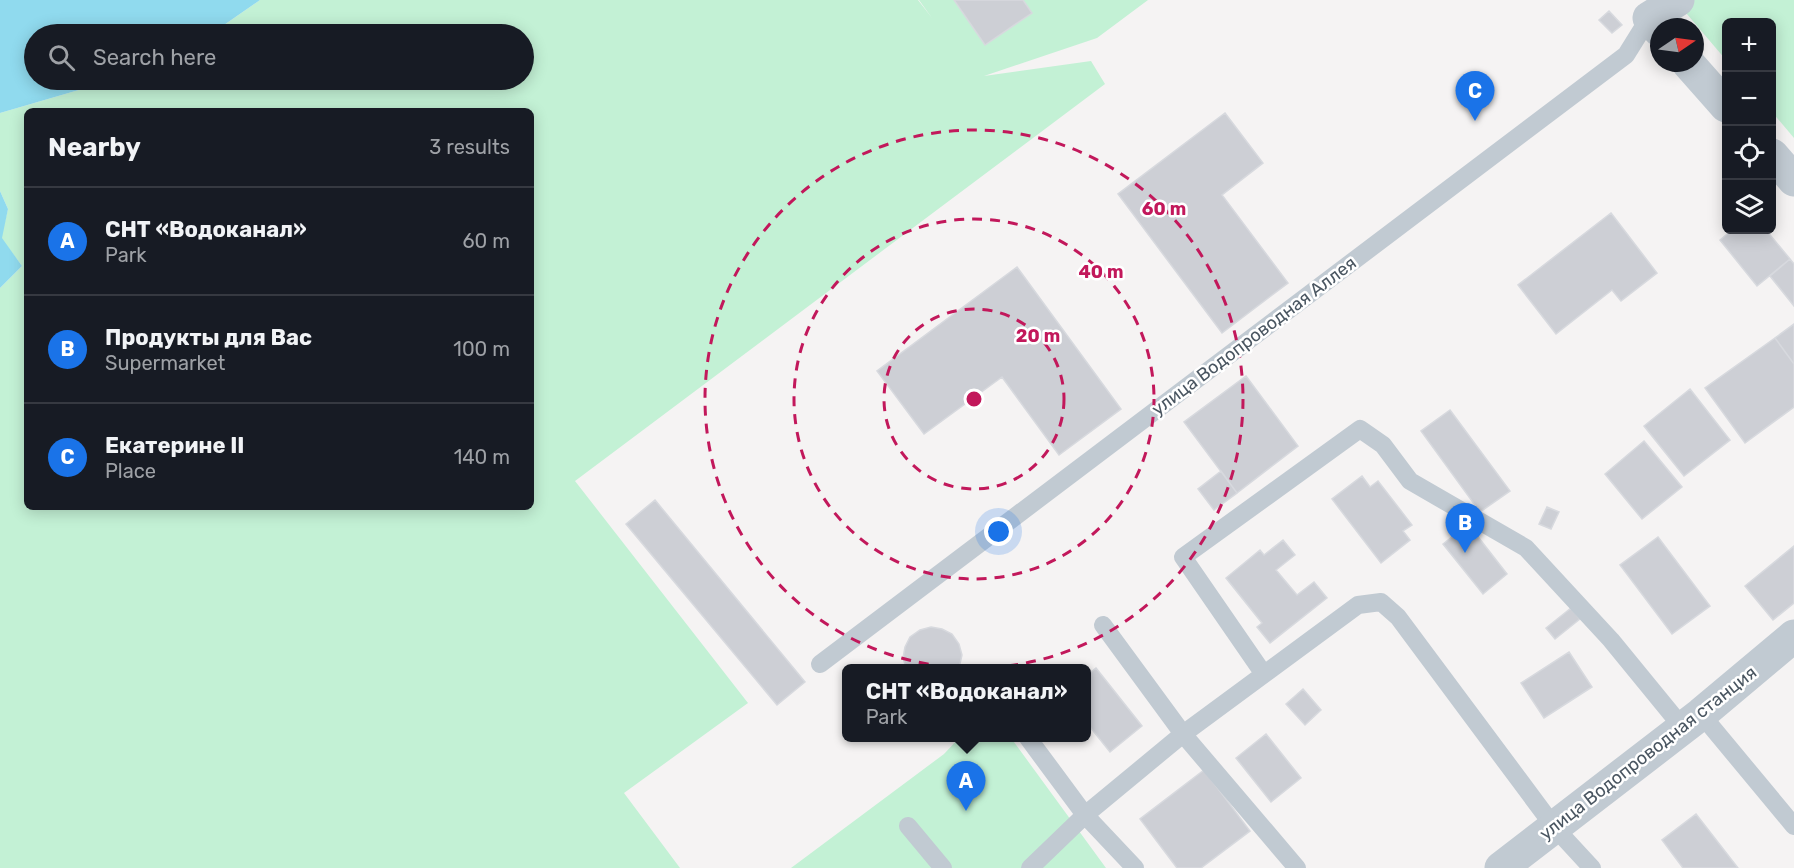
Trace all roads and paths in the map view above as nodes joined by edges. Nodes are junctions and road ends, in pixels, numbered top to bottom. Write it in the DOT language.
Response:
graph roads {
  1 [pos="1678,0"];
  2 [pos="1660,18"];
  3 [pos="1650,28"];
  4 [pos="1696,72"];
  5 [pos="1722,101"];
  6 [pos="1776,160"];
  7 [pos="1794,180"];
  8 [pos="1103,626"];
  9 [pos="1794,636"];
  10 [pos="820,664"];
  11 [pos="1263,673"];
  12 [pos="1692,721"];
  13 [pos="1183,734"];
  14 [pos="1031,742"];
  15 [pos="1085,815"];
  16 [pos="1794,825"];
  17 [pos="908,826"];
  18 [pos="1555,828"];
  19 [pos="943,868"];
  20 [pos="1030,868"];
  21 [pos="1135,868"];
  22 [pos="1298,868"];
  23 [pos="1501,868"];
  24 [pos="1592,868"];
  1 -- 2 [label="street, улица Водопроводная Аллея"];
  3 -- 10 [label="lane, улица Водопроводная Аллея"];
  4 -- 5 [label="street"];
  6 -- 7 [label="street"];
  8 -- 13 [label="lane"];
  9 -- 12 [label="street, улица Водопроводная станция"];
  11 -- 12 [label="lane"];
  11 -- 13 [label="lane"];
  11 -- 18 [label="lane"];
  12 -- 16 [label="lane"];
  12 -- 18 [label="street, улица Водопроводная станция"];
  13 -- 15 [label="lane"];
  13 -- 22 [label="lane"];
  14 -- 15 [label="lane"];
  15 -- 20 [label="lane"];
  15 -- 21 [label="lane"];
  17 -- 19 [label="lane"];
  18 -- 23 [label="street, улица Водопроводная станция"];
  18 -- 24 [label="lane"];
}
